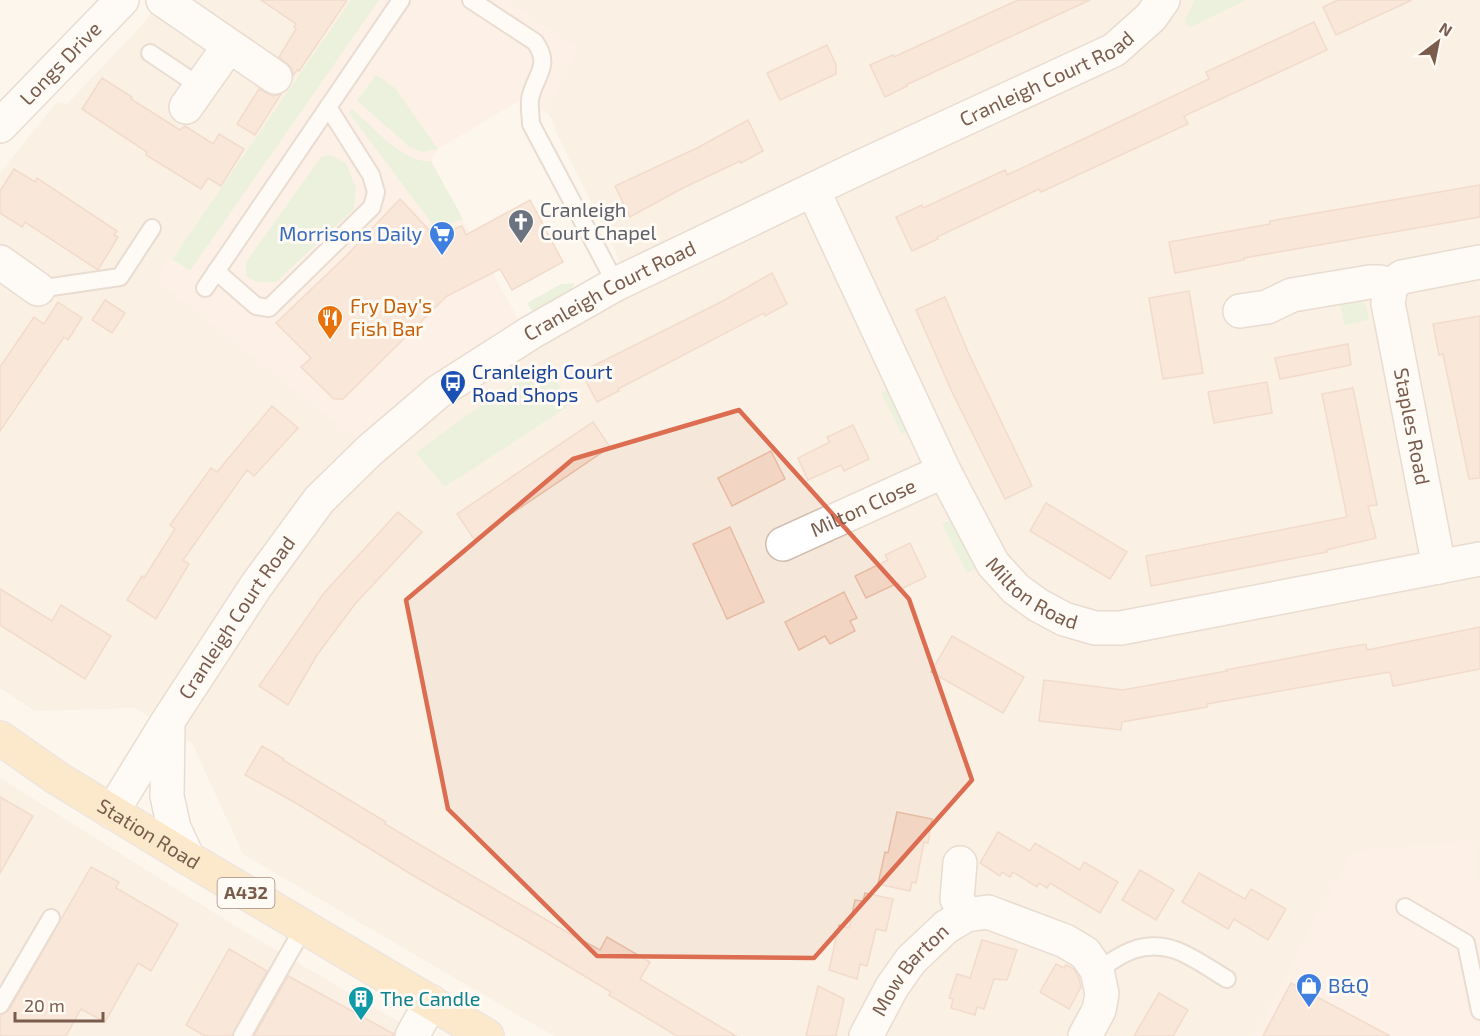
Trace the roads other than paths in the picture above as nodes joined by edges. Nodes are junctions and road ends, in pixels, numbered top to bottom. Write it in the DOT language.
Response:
graph roads {
  1 [pos="122,0"];
  2 [pos="163,0"];
  3 [pos="401,0"];
  4 [pos="471,0"];
  5 [pos="1163,0"];
  6 [pos="229,46"];
  7 [pos="150,53"];
  8 [pos="276,77"];
  9 [pos="194,97"];
  10 [pos="328,107"];
  11 [pos="0,126"];
  12 [pos="813,190"];
  13 [pos="152,228"];
  14 [pos="1480,262"];
  15 [pos="3,271"];
  16 [pos="216,271"];
  17 [pos="616,284"];
  18 [pos="1391,285"];
  19 [pos="205,288"];
  20 [pos="38,289"];
  21 [pos="1240,311"];
  22 [pos="944,471"];
  23 [pos="783,544"];
  24 [pos="1480,559"];
  25 [pos="1439,567"];
  26 [pos="168,722"];
  27 [pos="0,738"];
  28 [pos="112,812"];
  29 [pos="188,858"];
  30 [pos="960,863"];
  31 [pos="1405,907"];
  32 [pos="966,915"];
  33 [pos="51,918"];
  34 [pos="304,927"];
  35 [pos="1097,970"];
  36 [pos="1227,979"];
  37 [pos="430,1002"];
  38 [pos="0,1005"];
  39 [pos="1480,1011"];
  40 [pos="242,1036"];
  41 [pos="412,1036"];
  42 [pos="486,1036"];
  43 [pos="866,1036"];
  44 [pos="1084,1036"];
  1 -- 11 [label="street, Longs Drive"];
  2 -- 6 [label="street"];
  3 -- 10 [label="lane"];
  4 -- 17 [label="lane"];
  5 -- 12 [label="street, Cranleigh Court Road"];
  6 -- 8 [label="street"];
  6 -- 9 [label="street"];
  7 -- 9 [label="lane"];
  10 -- 16 [label="lane"];
  10 -- 16 [label="lane"];
  12 -- 17 [label="street, Cranleigh Court Road"];
  12 -- 22 [label="street, Milton Road"];
  13 -- 20 [label="lane"];
  14 -- 18 [label="street"];
  15 -- 20 [label="street"];
  16 -- 19 [label="lane"];
  17 -- 26 [label="street, Cranleigh Court Road"];
  18 -- 21 [label="street"];
  18 -- 25 [label="street, Staples Road"];
  22 -- 23 [label="street, Milton Close"];
  22 -- 25 [label="street, Milton Road"];
  24 -- 25 [label="street, Milton Road"];
  26 -- 28 [label="street, Cranleigh Court Road"];
  26 -- 29 [label="street"];
  27 -- 28 [label="main road, Station Road / A432"];
  28 -- 29 [label="main road, Station Road / A432"];
  29 -- 34 [label="main road, Station Road / A432"];
  30 -- 32 [label="street, Mow Barton"];
  31 -- 39 [label="lane"];
  32 -- 35 [label="street, Mow Barton"];
  32 -- 43 [label="street, Mow Barton"];
  33 -- 38 [label="lane"];
  34 -- 37 [label="main road, Station Road / A432"];
  34 -- 40 [label="lane"];
  35 -- 36 [label="lane"];
  35 -- 44 [label="street"];
  37 -- 41 [label="street"];
  37 -- 42 [label="main road, Station Road / A432"];
}
